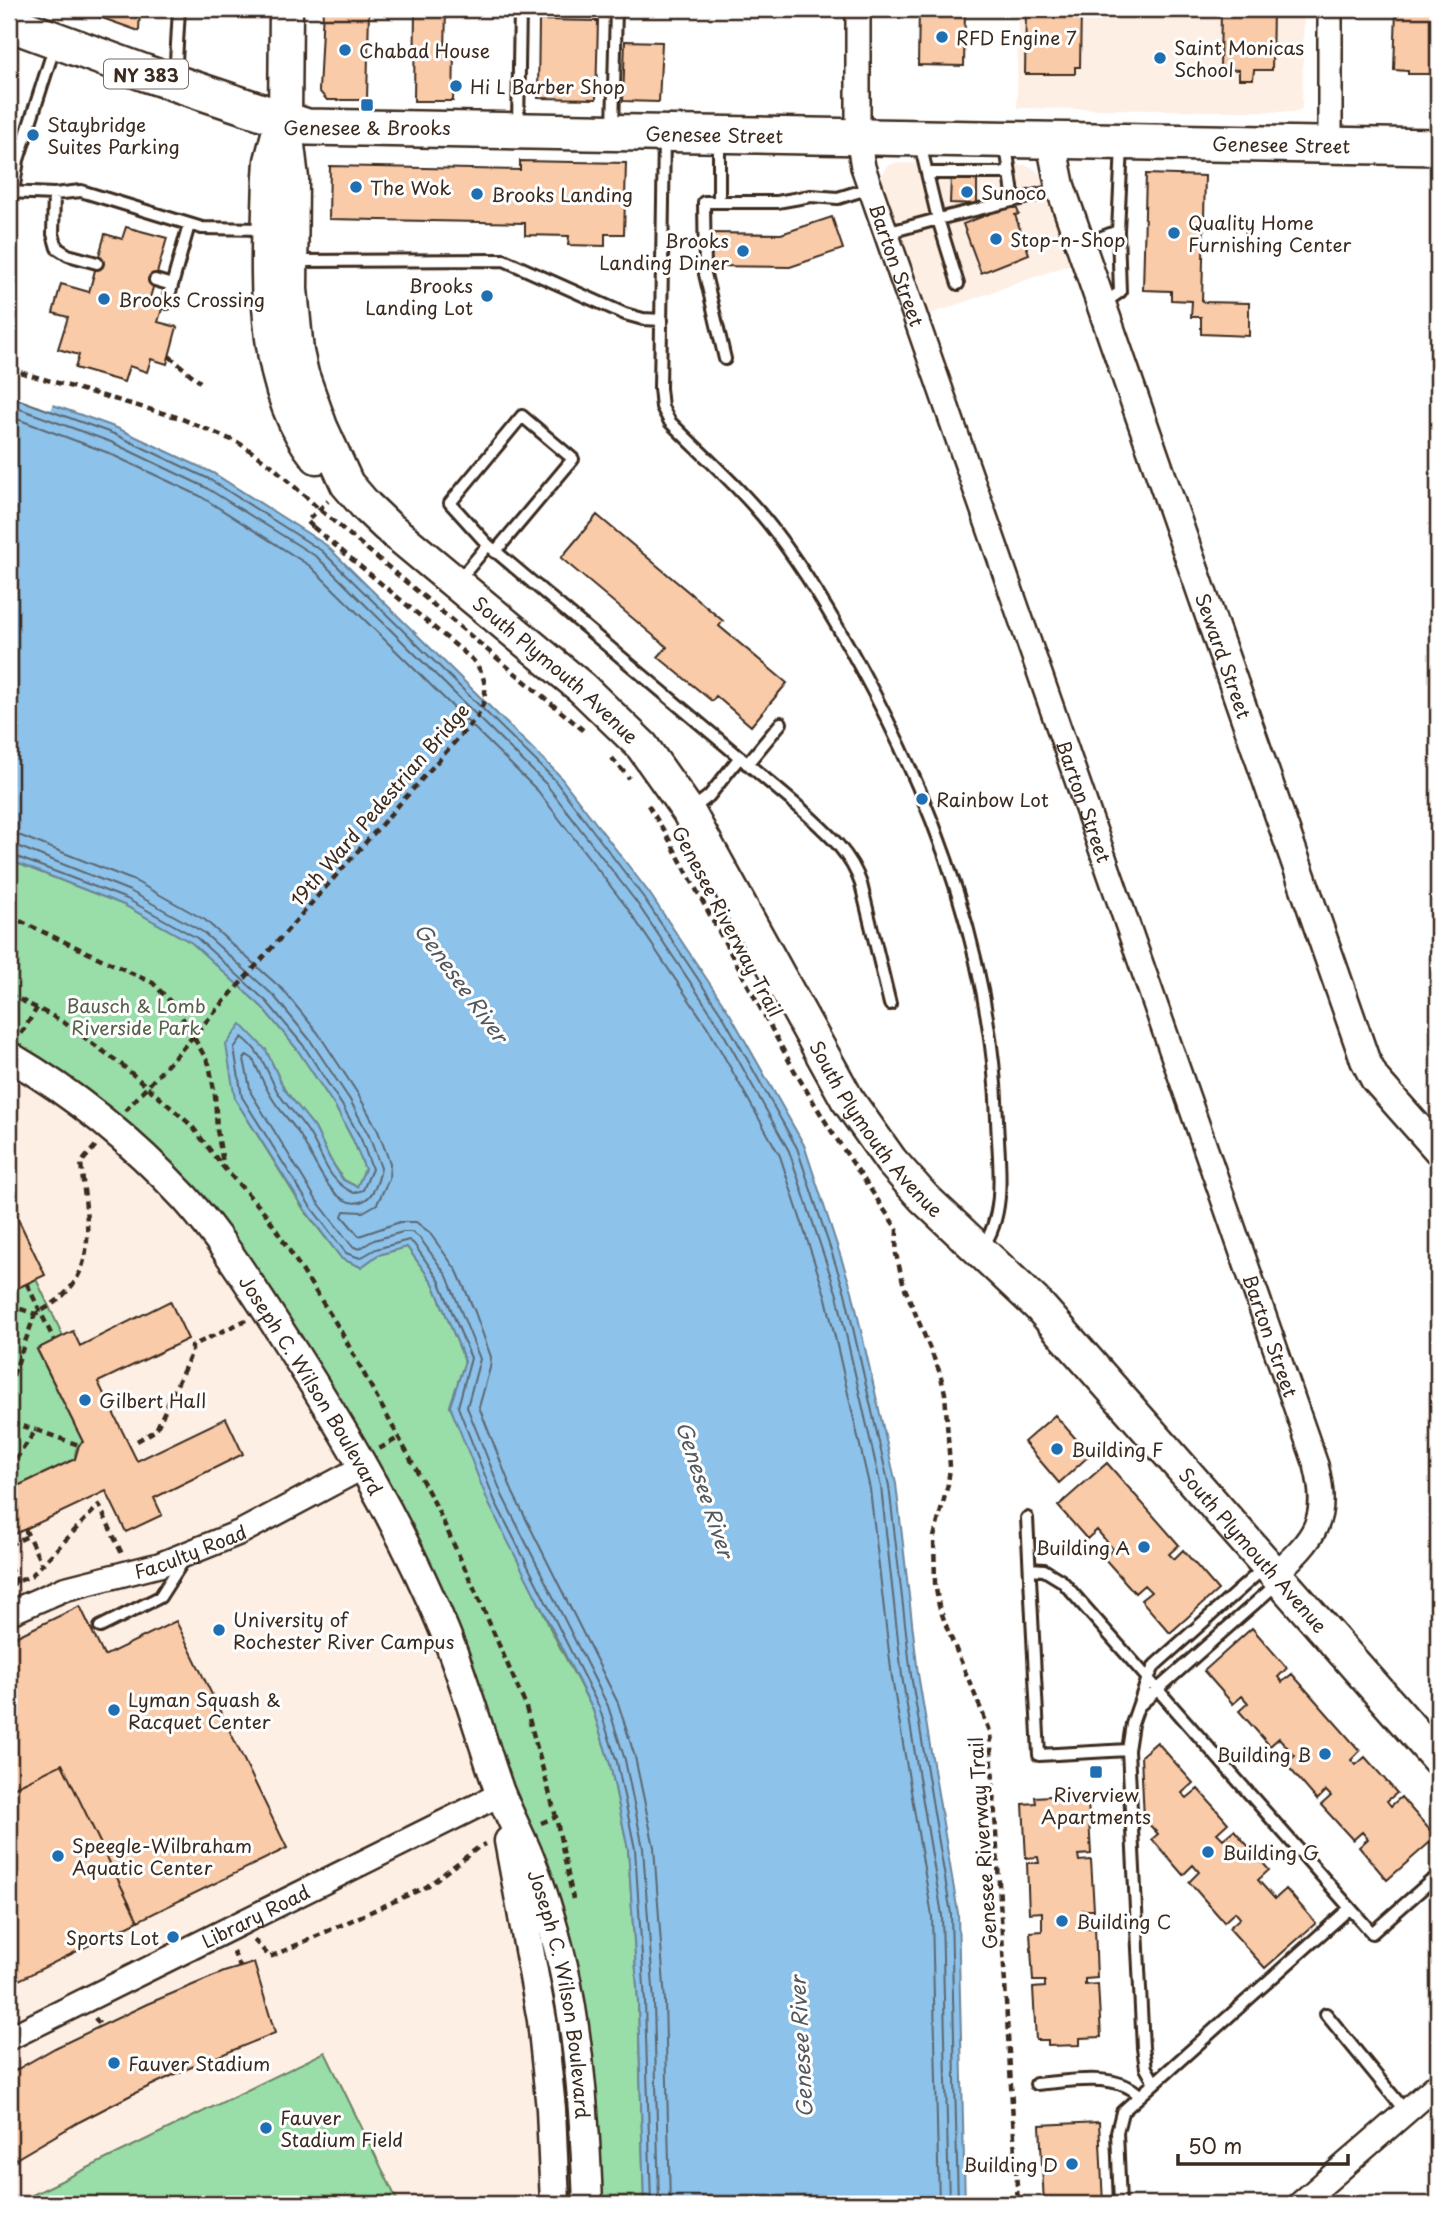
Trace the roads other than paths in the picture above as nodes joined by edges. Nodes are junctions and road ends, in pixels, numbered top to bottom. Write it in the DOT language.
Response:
graph roads {
  1 [pos="179,9"];
  2 [pos="286,9"];
  3 [pos="520,9"];
  4 [pos="616,9"];
  5 [pos="858,9"];
  6 [pos="1330,9"];
  7 [pos="9,23"];
  8 [pos="57,39"];
  9 [pos="174,83"];
  10 [pos="285,120"];
  11 [pos="518,131"];
  12 [pos="613,133"];
  13 [pos="664,134"];
  14 [pos="719,135"];
  15 [pos="858,137"];
  16 [pos="918,138"];
  17 [pos="1006,139"];
  18 [pos="1054,140"];
  19 [pos="1122,141"];
  20 [pos="1331,145"];
  21 [pos="1438,147"];
  22 [pos="927,173"];
  23 [pos="1010,173"];
  24 [pos="870,188"];
  25 [pos="1061,189"];
  26 [pos="11,192"];
  27 [pos="54,194"];
  28 [pos="1014,201"];
  29 [pos="719,202"];
  30 [pos="939,219"];
  31 [pos="189,225"];
  32 [pos="269,229"];
  33 [pos="1118,231"];
  34 [pos="886,233"];
  35 [pos="1080,245"];
  36 [pos="291,261"];
  37 [pos="97,263"];
  38 [pos="155,280"];
  39 [pos="958,284"];
  40 [pos="172,285"];
  41 [pos="167,303"];
  42 [pos="1101,304"];
  43 [pos="662,320"];
  44 [pos="725,359"];
  45 [pos="340,491"];
  46 [pos="491,548"];
  47 [pos="456,583"];
  48 [pos="781,723"];
  49 [pos="743,761"];
  50 [pos="688,811"];
  51 [pos="890,1004"];
  52 [pos="15,1060"];
  53 [pos="1435,1140"];
  54 [pos="980,1250"];
  55 [pos="367,1460"];
  56 [pos="1027,1518"];
  57 [pos="189,1553"];
  58 [pos="1030,1569"];
  59 [pos="1274,1573"];
  60 [pos="9,1613"];
  61 [pos="100,1627"];
  62 [pos="1148,1678"];
  63 [pos="1157,1689"];
  64 [pos="1140,1705"];
  65 [pos="1128,1750"];
  66 [pos="1438,1759"];
  67 [pos="501,1794"];
  68 [pos="1431,1881"];
  69 [pos="1350,1908"];
  70 [pos="1326,2014"];
  71 [pos="9,2038"];
  72 [pos="1154,2082"];
  73 [pos="1036,2084"];
  74 [pos="1438,2084"];
  75 [pos="1139,2095"];
  76 [pos="1406,2112"];
  77 [pos="555,2204"];
  78 [pos="588,2204"];
  79 [pos="1120,2204"];
  80 [pos="1300,2204"];
  1 -- 9 [label="lane"];
  2 -- 10 [label="main road"];
  3 -- 11 [label="lane"];
  4 -- 12 [label="lane"];
  5 -- 15 [label="street, Barton Street"];
  6 -- 20 [label="street"];
  7 -- 8 [label="main road, Genesee Street / NY 383"];
  8 -- 9 [label="main road, Genesee Street / NY 383"];
  8 -- 26 [label="lane"];
  9 -- 10 [label="main road, Genesee Street / NY 383"];
  10 -- 11 [label="main road, Genesee Street"];
  10 -- 32 [label="main road, South Plymouth Avenue"];
  10 -- 36 [label="main road, South Plymouth Avenue"];
  11 -- 12 [label="main road, Genesee Street"];
  12 -- 13 [label="main road, Genesee Street"];
  13 -- 14 [label="main road, Genesee Street"];
  13 -- 43 [label="lane"];
  14 -- 15 [label="main road, Genesee Street"];
  14 -- 29 [label="lane"];
  15 -- 16 [label="main road, Genesee Street"];
  15 -- 24 [label="street, Barton Street"];
  16 -- 17 [label="main road, Genesee Street"];
  16 -- 22 [label="lane"];
  17 -- 18 [label="main road, Genesee Street"];
  17 -- 23 [label="lane"];
  18 -- 19 [label="main road, Genesee Street"];
  18 -- 25 [label="street, Seward Street"];
  19 -- 20 [label="main road, Genesee Street"];
  19 -- 33 [label="lane"];
  20 -- 21 [label="main road, Genesee Street"];
  22 -- 23 [label="lane"];
  22 -- 30 [label="lane"];
  23 -- 28 [label="lane"];
  24 -- 29 [label="lane"];
  24 -- 34 [label="street, Barton Street"];
  25 -- 28 [label="lane"];
  25 -- 35 [label="street, Seward Street"];
  26 -- 27 [label="lane"];
  27 -- 31 [label="lane"];
  27 -- 37 [label="lane"];
  28 -- 30 [label="lane"];
  29 -- 44 [label="lane"];
  30 -- 34 [label="lane"];
  30 -- 39 [label="lane"];
  31 -- 32 [label="lane"];
  31 -- 40 [label="lane"];
  32 -- 45 [label="main road, South Plymouth Avenue"];
  33 -- 35 [label="lane"];
  33 -- 42 [label="lane"];
  34 -- 59 [label="street, Barton Street"];
  35 -- 42 [label="street, Seward Street"];
  36 -- 43 [label="lane"];
  36 -- 45 [label="main road, South Plymouth Avenue"];
  38 -- 40 [label="lane"];
  40 -- 41 [label="lane"];
  42 -- 53 [label="street, Seward Street"];
  43 -- 54 [label="lane"];
  45 -- 47 [label="main road, South Plymouth Avenue"];
  46 -- 46 [label="lane"];
  46 -- 47 [label="lane"];
  46 -- 49 [label="lane"];
  47 -- 50 [label="main road, South Plymouth Avenue"];
  48 -- 49 [label="lane"];
  49 -- 50 [label="lane"];
  49 -- 51 [label="lane"];
  50 -- 54 [label="main road, South Plymouth Avenue"];
  52 -- 55 [label="street, Joseph C. Wilson Boulevard"];
  54 -- 59 [label="main road, South Plymouth Avenue"];
  55 -- 57 [label="street, Faculty Road"];
  55 -- 67 [label="street, Joseph C. Wilson Boulevard"];
  56 -- 58 [label="lane"];
  57 -- 60 [label="street, Faculty Road"];
  57 -- 61 [label="lane"];
  58 -- 62 [label="lane"];
  58 -- 65 [label="lane"];
  59 -- 62 [label="lane"];
  59 -- 63 [label="lane"];
  59 -- 66 [label="main road, South Plymouth Avenue"];
  62 -- 63 [label="lane"];
  62 -- 64 [label="lane"];
  63 -- 64 [label="lane"];
  63 -- 69 [label="lane"];
  64 -- 65 [label="lane"];
  65 -- 72 [label="lane"];
  67 -- 71 [label="street, Library Road"];
  67 -- 77 [label="street, Joseph C. Wilson Boulevard"];
  67 -- 78 [label="street, Joseph C. Wilson Boulevard"];
  68 -- 69 [label="lane"];
  69 -- 72 [label="lane"];
  70 -- 76 [label="lane"];
  72 -- 75 [label="lane"];
  73 -- 75 [label="lane"];
  74 -- 76 [label="street"];
  75 -- 79 [label="lane"];
  76 -- 80 [label="street"];
}
